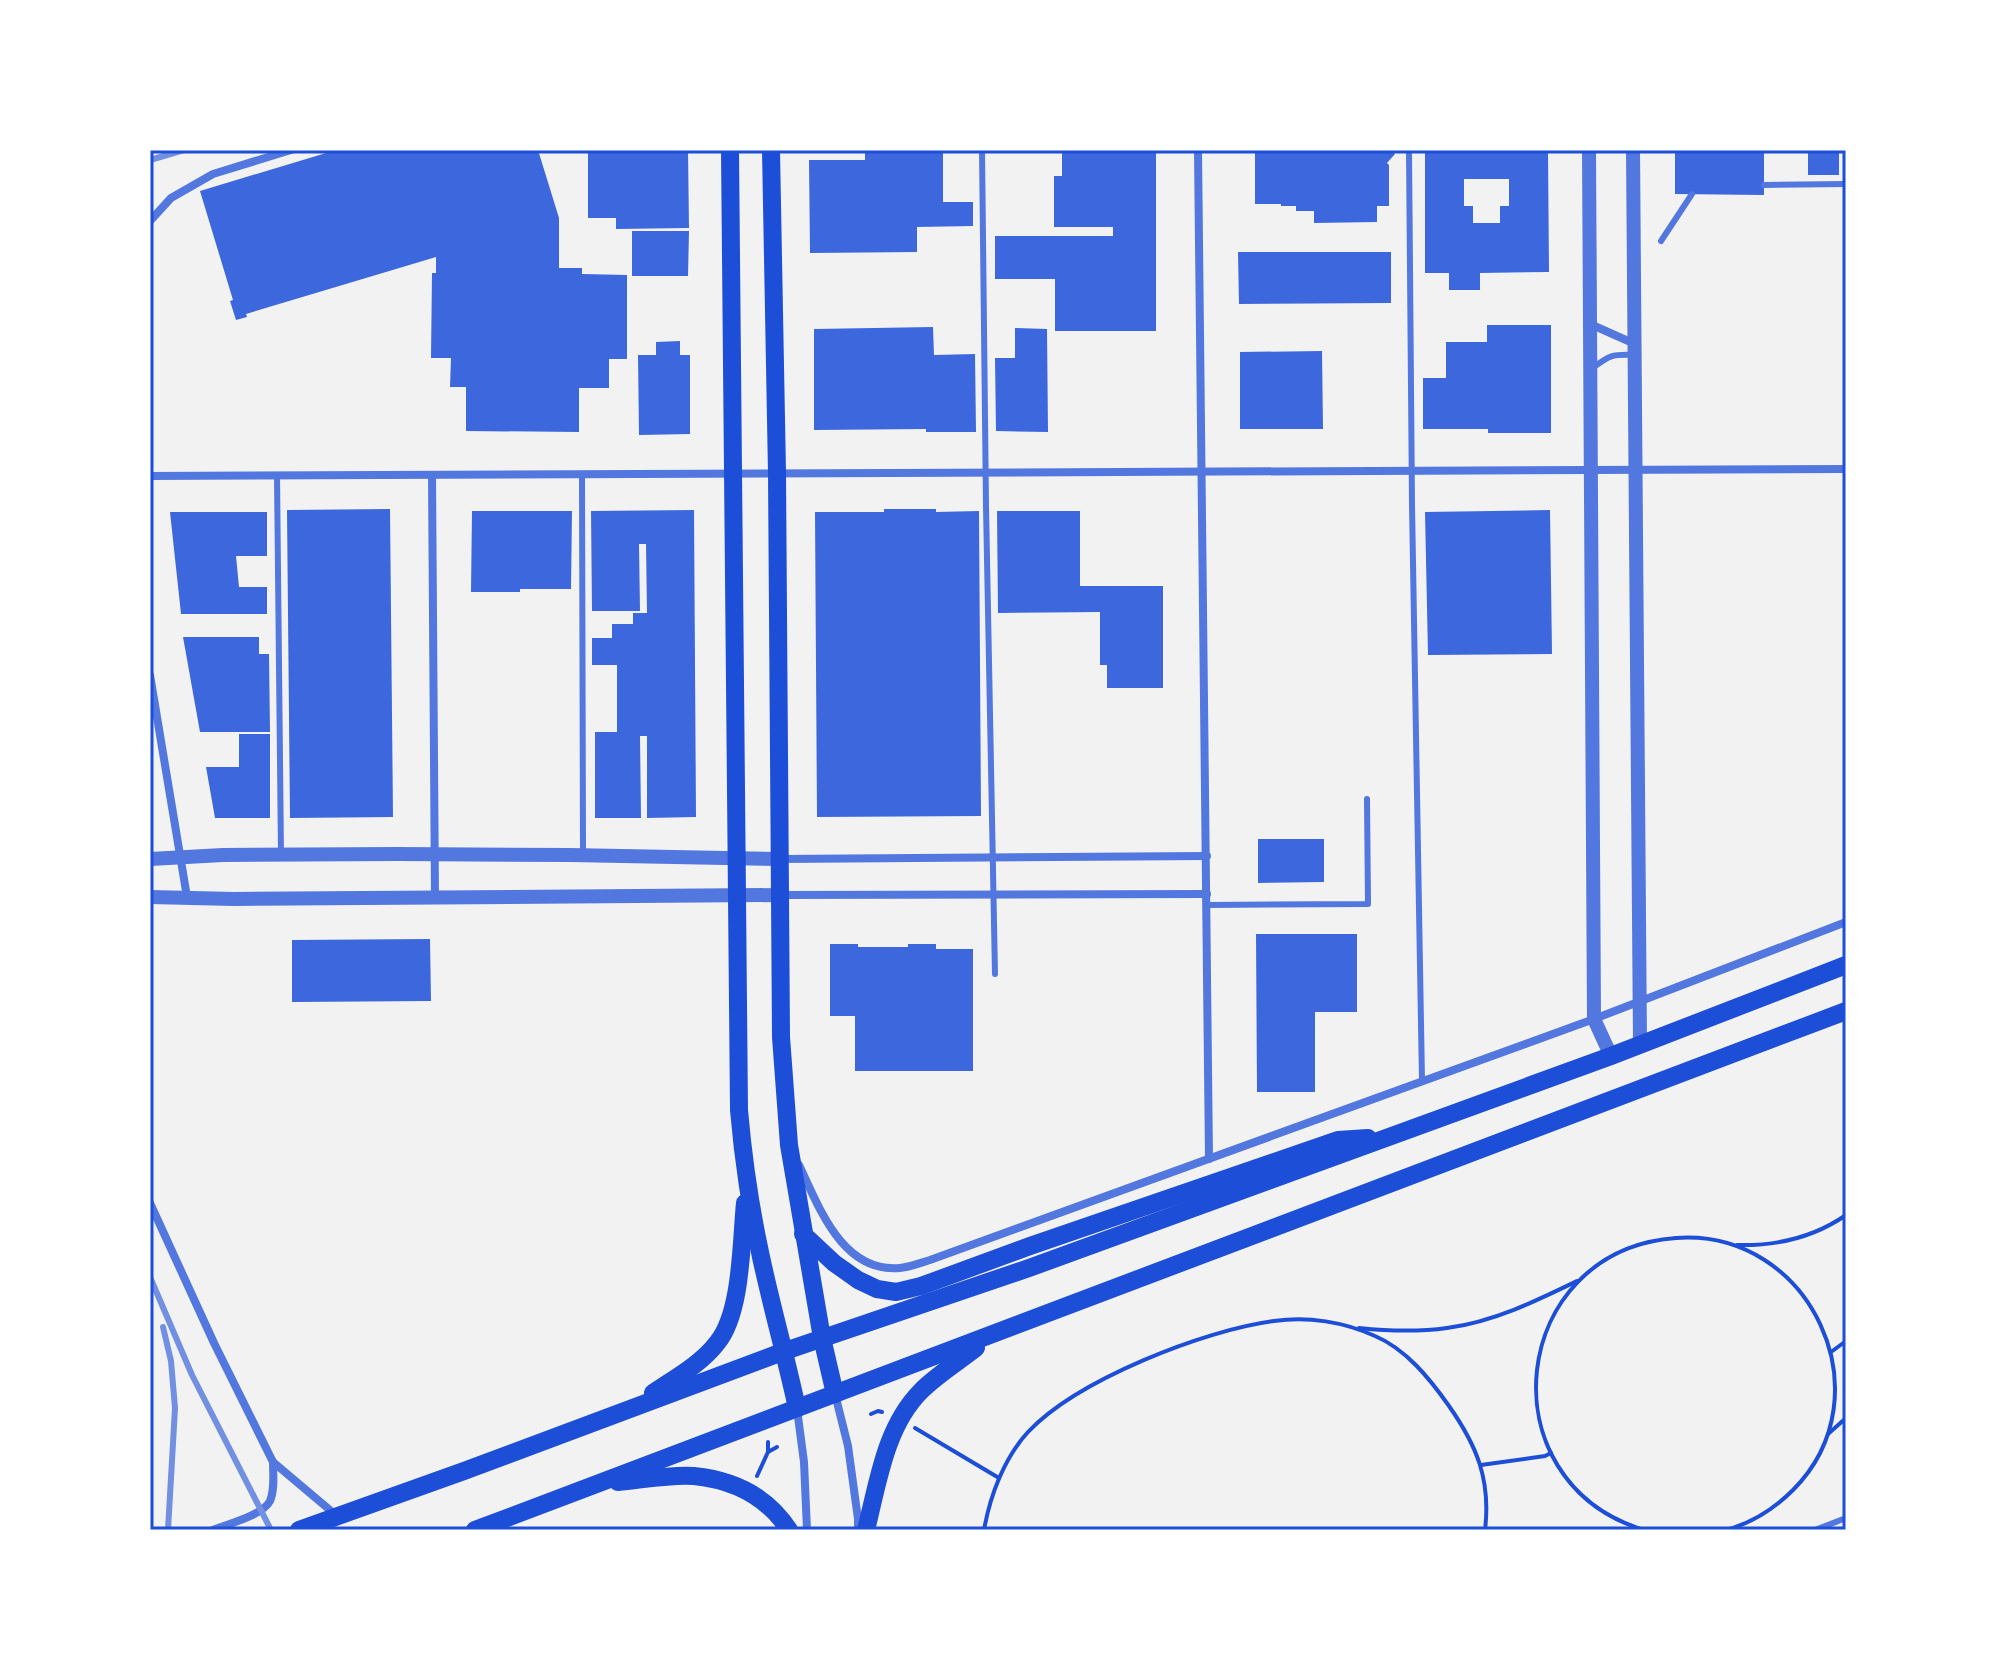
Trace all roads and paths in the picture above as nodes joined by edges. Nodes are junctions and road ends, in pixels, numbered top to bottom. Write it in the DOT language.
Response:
graph roads {
  1 [pos="291,150"];
  2 [pos="730,150"];
  3 [pos="771,150"];
  4 [pos="982,150"];
  5 [pos="1198,150"];
  6 [pos="1409,150"];
  7 [pos="1589,150"];
  8 [pos="1633,150"];
  9 [pos="1846,184"];
  10 [pos="1764,185"];
  11 [pos="1692,194"];
  12 [pos="150,221"];
  13 [pos="1661,241"];
  14 [pos="1590,324"];
  15 [pos="1635,349"];
  16 [pos="1590,370"];
  17 [pos="1846,469"];
  18 [pos="1591,470"];
  19 [pos="1636,470"];
  20 [pos="1412,471"];
  21 [pos="1203,472"];
  22 [pos="777,473"];
  23 [pos="986,473"];
  24 [pos="582,474"];
  25 [pos="734,474"];
  26 [pos="277,475"];
  27 [pos="432,475"];
  28 [pos="150,476"];
  29 [pos="150,675"];
  30 [pos="150,682"];
  31 [pos="1367,799"];
  32 [pos="435,854"];
  33 [pos="281,855"];
  34 [pos="583,855"];
  35 [pos="1207,856"];
  36 [pos="181,858"];
  37 [pos="993,858"];
  38 [pos="150,859"];
  39 [pos="737,859"];
  40 [pos="780,859"];
  41 [pos="737,894"];
  42 [pos="993,894"];
  43 [pos="1207,894"];
  44 [pos="780,895"];
  45 [pos="150,897"];
  46 [pos="187,897"];
  47 [pos="435,898"];
  48 [pos="1207,905"];
  49 [pos="1846,922"];
  50 [pos="1846,965"];
  51 [pos="995,974"];
  52 [pos="1639,1002"];
  53 [pos="1846,1011"];
  54 [pos="1594,1019"];
  55 [pos="1640,1045"];
  56 [pos="1611,1056"];
  57 [pos="1422,1081"];
  58 [pos="1395,1135"];
  59 [pos="789,1145"];
  60 [pos="1209,1159"];
  61 [pos="748,1176"];
  62 [pos="150,1203"];
  63 [pos="1846,1215"];
  64 [pos="803,1234"];
  65 [pos="1730,1244"];
  66 [pos="1581,1279"];
  67 [pos="1353,1328"];
  68 [pos="991,1336"];
  69 [pos="822,1338"];
  70 [pos="1846,1341"];
  71 [pos="785,1351"];
  72 [pos="1831,1352"];
  73 [pos="835,1394"];
  74 [pos="876,1402"];
  75 [pos="797,1408"];
  76 [pos="629,1409"];
  77 [pos="871,1414"];
  78 [pos="1846,1418"];
  79 [pos="913,1426"];
  80 [pos="1827,1436"];
  81 [pos="768,1442"];
  82 [pos="777,1447"];
  83 [pos="768,1452"];
  84 [pos="1551,1453"];
  85 [pos="273,1462"];
  86 [pos="1481,1465"];
  87 [pos="756,1478"];
  88 [pos="999,1478"];
  89 [pos="592,1485"];
  90 [pos="337,1516"];
  91 [pos="1846,1518"];
  92 [pos="213,1530"];
  93 [pos="299,1530"];
  94 [pos="475,1530"];
  95 [pos="789,1530"];
  96 [pos="807,1530"];
  97 [pos="858,1530"];
  98 [pos="866,1530"];
  99 [pos="984,1530"];
  100 [pos="1485,1530"];
  101 [pos="1644,1530"];
  102 [pos="1726,1530"];
  103 [pos="1815,1530"];
  1 -- 12 [label="street"];
  2 -- 25 [label="main road"];
  3 -- 22 [label="main road"];
  4 -- 23 [label="lane"];
  5 -- 21 [label="street"];
  6 -- 20 [label="lane"];
  7 -- 14 [label="street"];
  8 -- 15 [label="street"];
  9 -- 10 [label="lane"];
  11 -- 13 [label="lane"];
  14 -- 15 [label="street"];
  14 -- 16 [label="street"];
  15 -- 16 [label="lane"];
  15 -- 19 [label="street"];
  16 -- 18 [label="street"];
  17 -- 19 [label="street"];
  18 -- 19 [label="street"];
  18 -- 20 [label="street"];
  18 -- 54 [label="street"];
  19 -- 52 [label="street"];
  20 -- 21 [label="street"];
  20 -- 57 [label="lane"];
  21 -- 23 [label="street"];
  21 -- 35 [label="street"];
  22 -- 23 [label="street"];
  22 -- 25 [label="street"];
  22 -- 40 [label="main road"];
  23 -- 37 [label="lane"];
  24 -- 25 [label="street"];
  24 -- 27 [label="street"];
  24 -- 34 [label="lane"];
  25 -- 39 [label="main road"];
  26 -- 27 [label="street"];
  26 -- 28 [label="street"];
  26 -- 33 [label="lane"];
  27 -- 32 [label="street"];
  29 -- 30 [label="street"];
  30 -- 36 [label="street"];
  31 -- 48 [label="lane"];
  32 -- 33 [label="street"];
  32 -- 34 [label="street"];
  32 -- 47 [label="street"];
  33 -- 36 [label="street"];
  34 -- 39 [label="street"];
  35 -- 37 [label="street"];
  35 -- 43 [label="street"];
  36 -- 38 [label="street"];
  36 -- 46 [label="street"];
  37 -- 40 [label="street"];
  37 -- 42 [label="lane"];
  39 -- 40 [label="street"];
  39 -- 41 [label="main road"];
  40 -- 44 [label="main road"];
  41 -- 44 [label="street"];
  41 -- 47 [label="street"];
  41 -- 61 [label="main road"];
  42 -- 43 [label="street"];
  42 -- 44 [label="street"];
  42 -- 51 [label="lane"];
  43 -- 48 [label="street"];
  44 -- 59 [label="main road"];
  45 -- 46 [label="street"];
  46 -- 47 [label="street"];
  48 -- 60 [label="street"];
  49 -- 52 [label="street"];
  50 -- 55 [label="main road"];
  52 -- 54 [label="street"];
  52 -- 55 [label="street"];
  53 -- 68 [label="main road"];
  54 -- 56 [label="street"];
  54 -- 57 [label="street"];
  55 -- 56 [label="main road"];
  56 -- 58 [label="main road"];
  57 -- 60 [label="street"];
  58 -- 64 [label="main road"];
  58 -- 69 [label="main road"];
  59 -- 60 [label="street"];
  59 -- 64 [label="main road"];
  61 -- 71 [label="main road"];
  61 -- 76 [label="main road"];
  62 -- 85 [label="street"];
  63 -- 65 [label="path"];
  64 -- 69 [label="main road"];
  65 -- 66 [label="path"];
  65 -- 72 [label="path"];
  66 -- 67 [label="path"];
  66 -- 84 [label="path"];
  67 -- 86 [label="path"];
  67 -- 88 [label="path"];
  68 -- 73 [label="main road"];
  68 -- 98 [label="main road"];
  69 -- 71 [label="main road"];
  69 -- 73 [label="main road"];
  70 -- 72 [label="path"];
  71 -- 75 [label="main road"];
  71 -- 76 [label="main road"];
  72 -- 80 [label="path"];
  73 -- 75 [label="main road"];
  73 -- 97 [label="street"];
  74 -- 77 [label="path"];
  75 -- 89 [label="main road"];
  75 -- 96 [label="street"];
  76 -- 90 [label="main road"];
  78 -- 80 [label="path"];
  79 -- 88 [label="path"];
  80 -- 102 [label="path"];
  81 -- 83 [label="path"];
  82 -- 83 [label="path"];
  83 -- 87 [label="path"];
  84 -- 86 [label="path"];
  84 -- 101 [label="path"];
  85 -- 90 [label="street"];
  85 -- 92 [label="street"];
  86 -- 100 [label="path"];
  88 -- 99 [label="path"];
  89 -- 94 [label="main road"];
  89 -- 95 [label="main road"];
  90 -- 93 [label="main road"];
  91 -- 103 [label="lane"];
}
